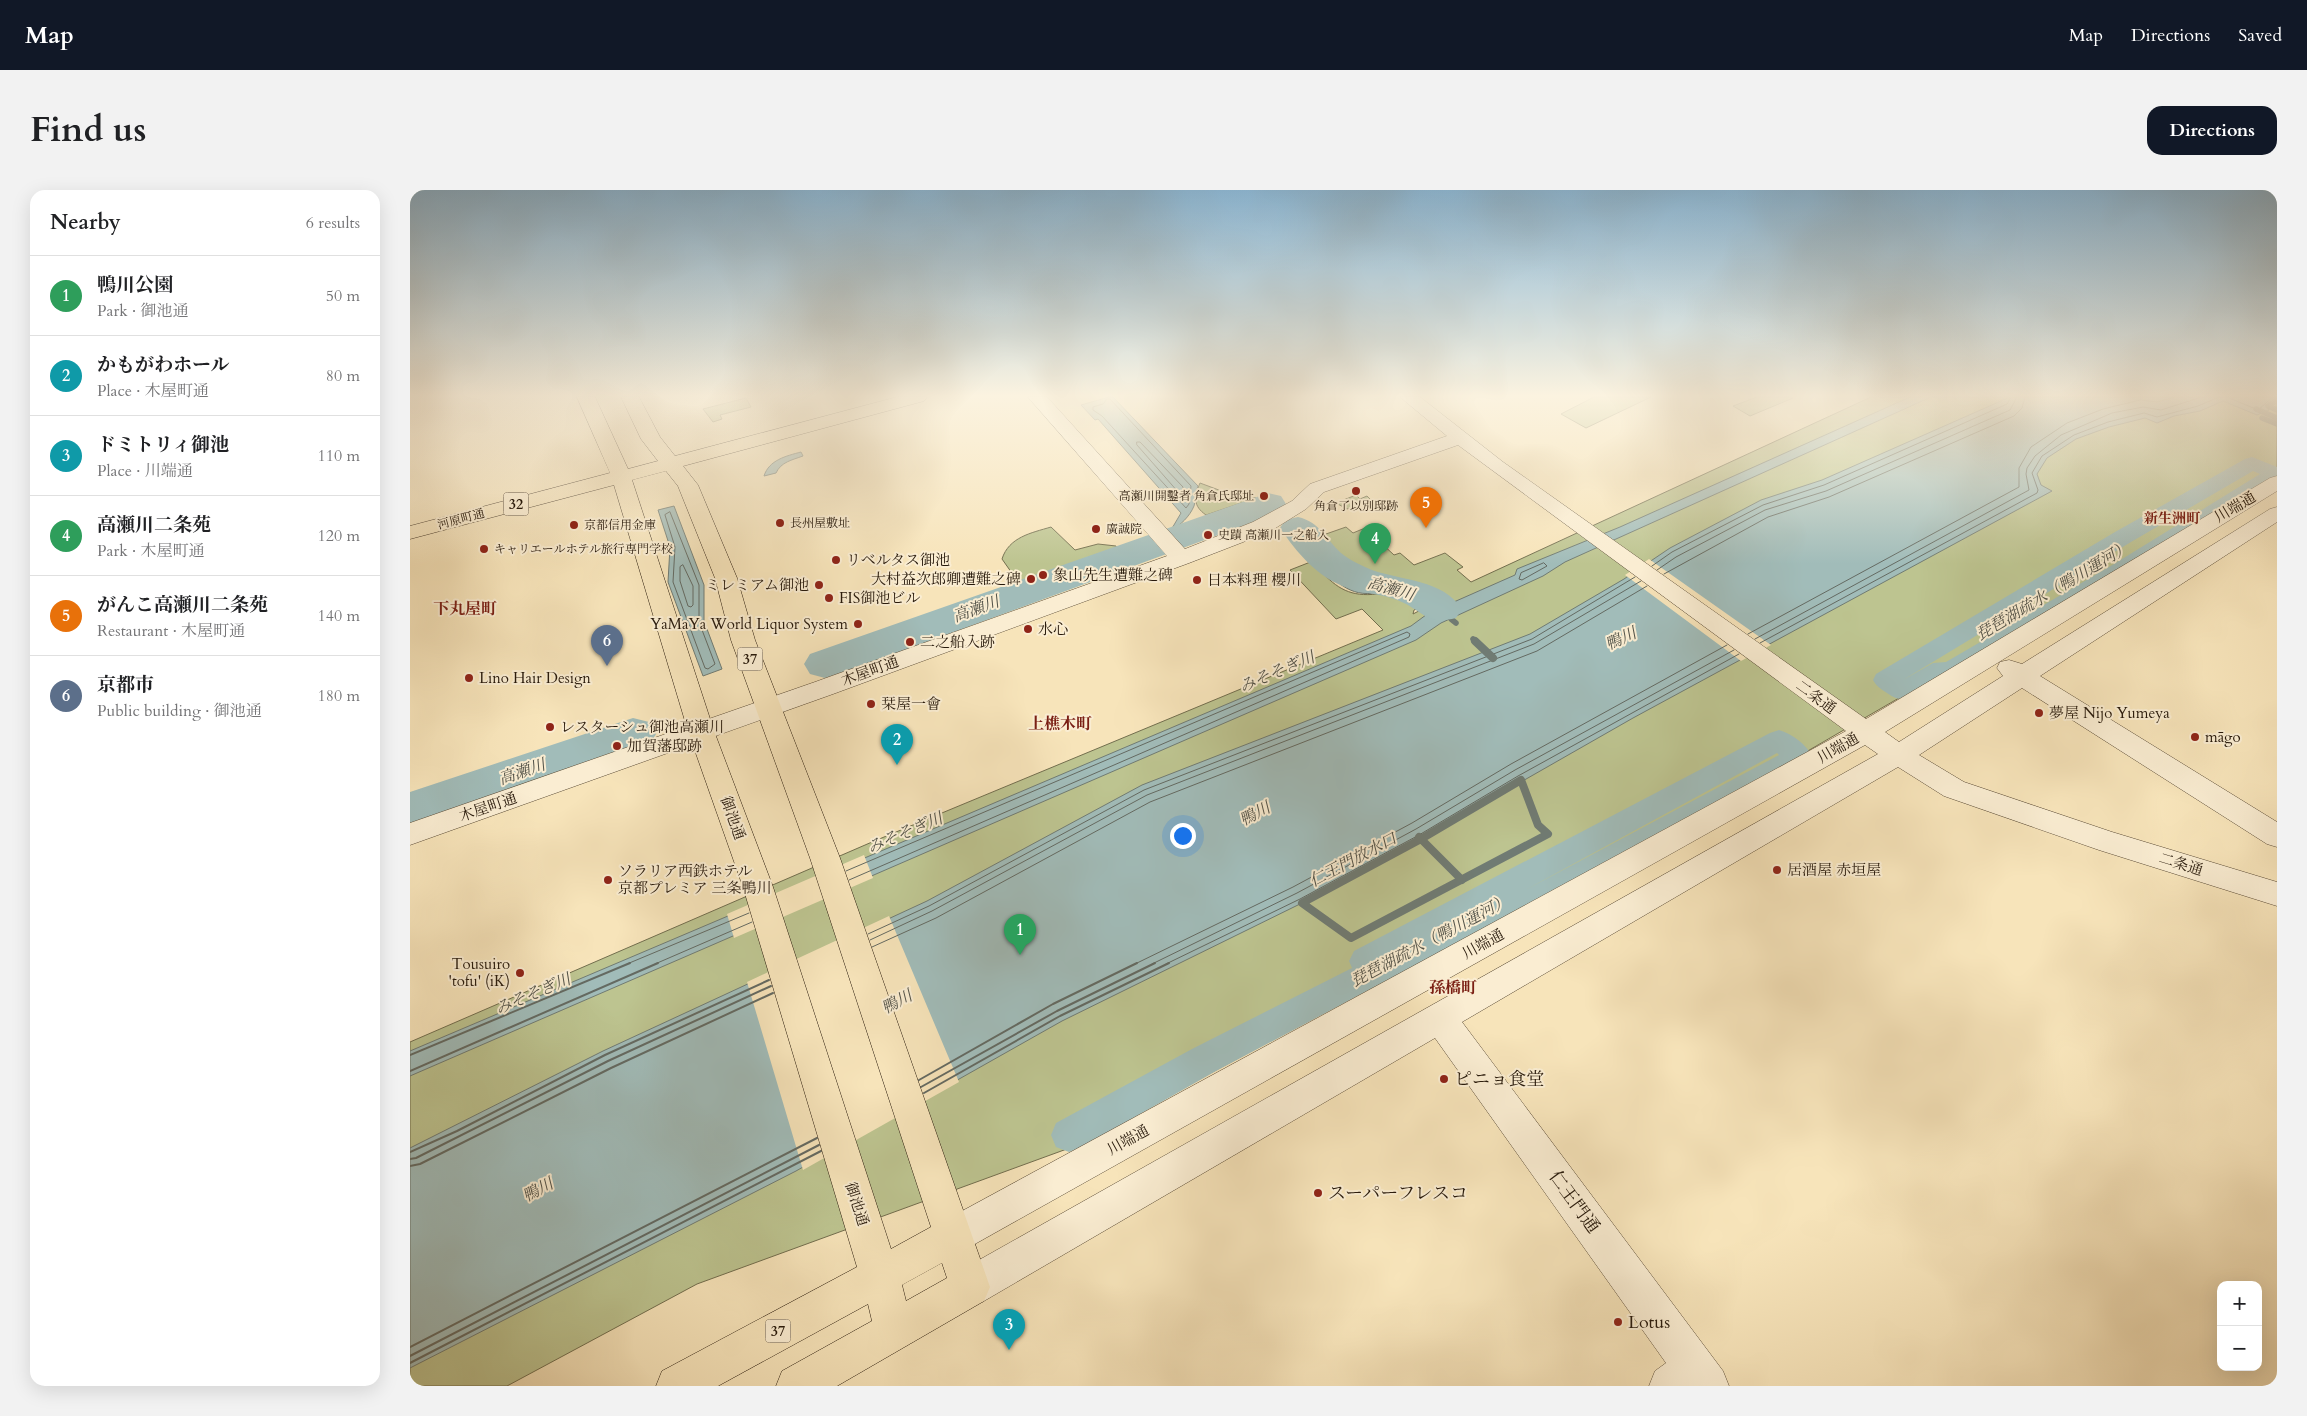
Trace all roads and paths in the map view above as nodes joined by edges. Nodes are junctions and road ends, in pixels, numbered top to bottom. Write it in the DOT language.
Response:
graph roads {
  1 [pos="611,453"];
  2 [pos="663,453"];
  3 [pos="709,453"];
  4 [pos="1087,453"];
  5 [pos="1418,453"];
  6 [pos="1481,453"];
  7 [pos="671,463"];
  8 [pos="621,476"];
  9 [pos="2277,482"];
  10 [pos="2277,513"];
  11 [pos="410,533"];
  12 [pos="1172,547"];
  13 [pos="1990,656"];
  14 [pos="2021,675"];
  15 [pos="769,707"];
  16 [pos="701,732"];
  17 [pos="1865,732"];
  18 [pos="1898,756"];
  19 [pos="410,834"];
  20 [pos="2277,836"];
  21 [pos="2277,894"];
  22 [pos="1440,1018"];
  23 [pos="953,1236"];
  24 [pos="879,1276"];
  25 [pos="970,1286"];
  26 [pos="895,1330"];
  27 [pos="1690,1380"];
  28 [pos="677,1386"];
  29 [pos="797,1386"];
  1 -- 8 [label="main road, 御池通"];
  2 -- 7 [label="main road, 37"];
  3 -- 7 [label="main road, 河原町通 / 32"];
  4 -- 12 [label="street"];
  5 -- 12 [label="street, 木屋町通"];
  6 -- 17 [label="street, 二条通"];
  7 -- 8 [label="main road, 河原町通 / 32"];
  7 -- 15 [label="main road, 37"];
  8 -- 11 [label="main road, 河原町通 / 32"];
  8 -- 16 [label="main road, 御池通"];
  9 -- 13 [label="street, 川端通"];
  10 -- 14 [label="street, 川端通"];
  12 -- 15 [label="street, 木屋町通"];
  13 -- 14 [label="street"];
  13 -- 17 [label="street, 川端通"];
  14 -- 18 [label="street, 川端通"];
  14 -- 20 [label="street"];
  15 -- 16 [label="street, 木屋町通"];
  15 -- 23 [label="main road, 37"];
  16 -- 19 [label="street, 木屋町通"];
  16 -- 24 [label="main road, 御池通"];
  17 -- 18 [label="street, 二条通"];
  17 -- 23 [label="street, 川端通"];
  18 -- 21 [label="street, 二条通"];
  18 -- 22 [label="street, 川端通"];
  22 -- 25 [label="street, 川端通"];
  22 -- 27 [label="street, 仁王門通"];
  23 -- 24 [label="main road, 川端通 / 37"];
  23 -- 25 [label="main road, 37"];
  24 -- 26 [label="main road, 御池通"];
  24 -- 28 [label="main road, 川端通 / 37"];
  25 -- 26 [label="main road, 川端通"];
  26 -- 29 [label="main road, 川端通"];
}
